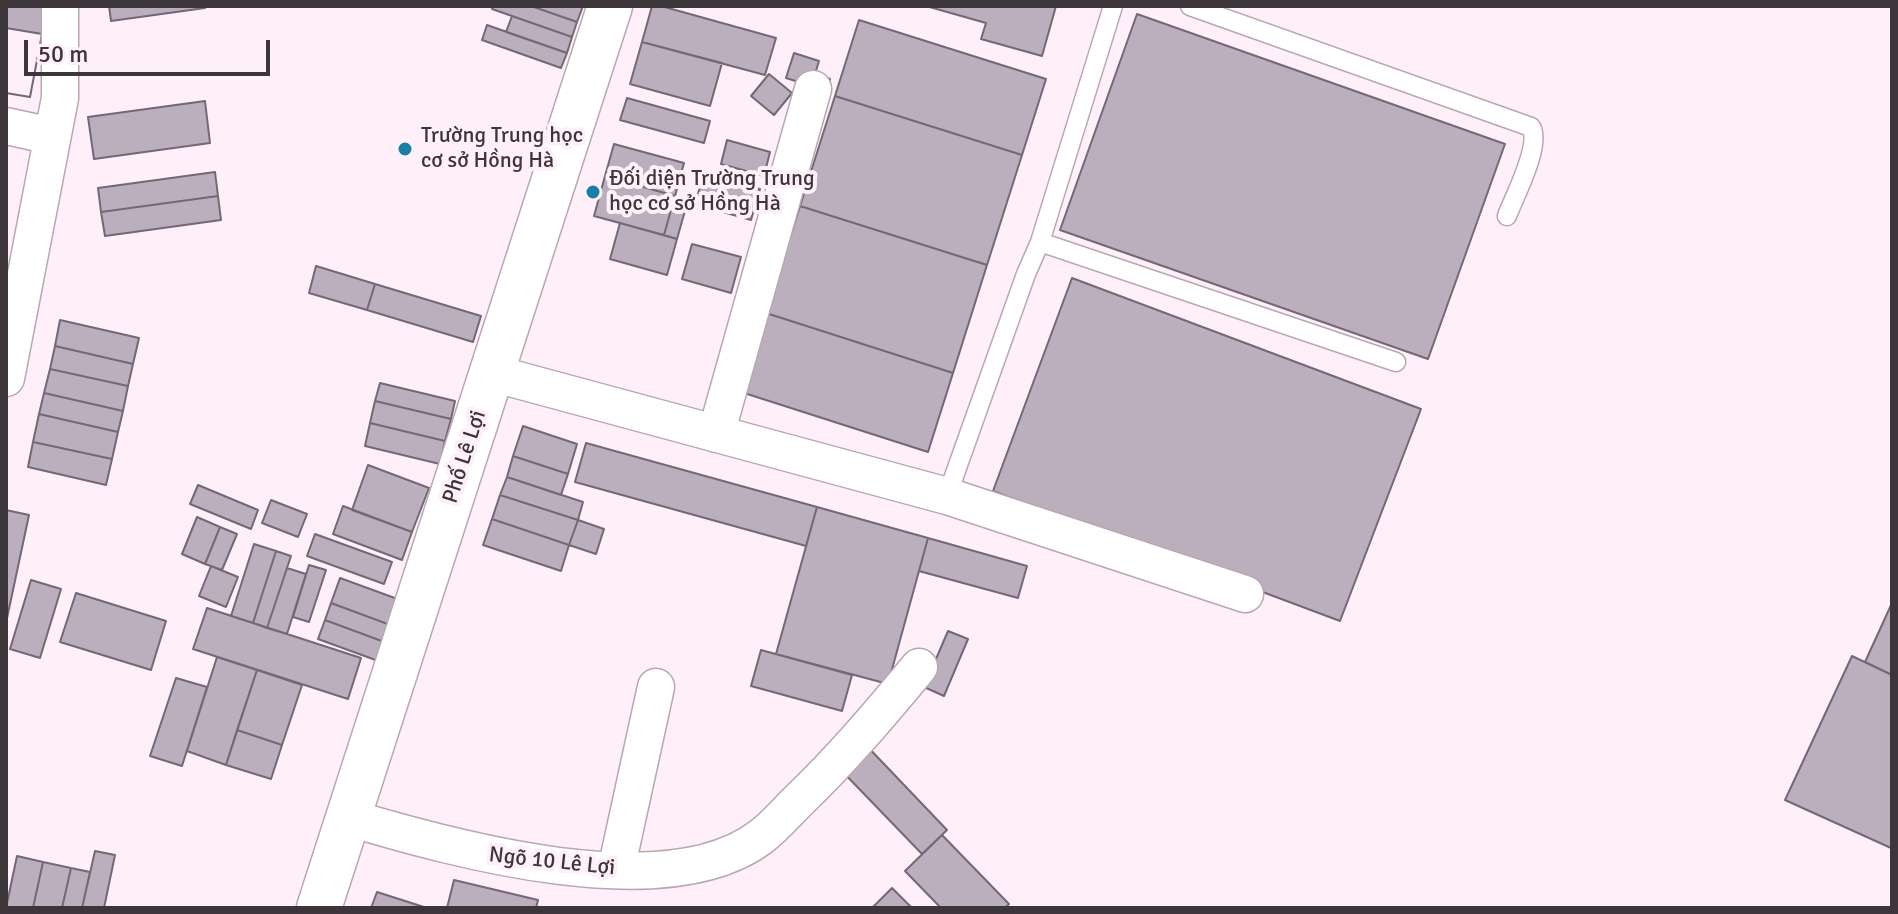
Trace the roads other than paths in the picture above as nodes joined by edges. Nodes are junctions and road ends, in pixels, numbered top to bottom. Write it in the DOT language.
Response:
graph roads {
  1 [pos="60,6"];
  2 [pos="610,6"];
  3 [pos="1113,6"];
  4 [pos="1190,6"];
  5 [pos="813,89"];
  6 [pos="6,126"];
  7 [pos="52,136"];
  8 [pos="22,214"];
  9 [pos="1507,216"];
  10 [pos="1040,242"];
  11 [pos="1396,362"];
  12 [pos="492,373"];
  13 [pos="6,378"];
  14 [pos="716,434"];
  15 [pos="947,496"];
  16 [pos="1245,594"];
  17 [pos="919,667"];
  18 [pos="656,687"];
  19 [pos="350,818"];
  20 [pos="616,870"];
  21 [pos="319,908"];
  1 -- 7 [label="street"];
  2 -- 12 [label="main road, Phố Lê Lợi"];
  3 -- 10 [label="lane"];
  4 -- 9 [label="lane"];
  5 -- 14 [label="street"];
  6 -- 7 [label="street"];
  7 -- 8 [label="street"];
  8 -- 13 [label="street"];
  10 -- 11 [label="lane"];
  10 -- 15 [label="lane"];
  12 -- 14 [label="street"];
  12 -- 19 [label="main road, Phố Lê Lợi"];
  14 -- 15 [label="street"];
  15 -- 16 [label="street"];
  17 -- 20 [label="street, Ngõ 10 Lê Lợi"];
  18 -- 20 [label="street"];
  19 -- 20 [label="street, Ngõ 10 Lê Lợi"];
  19 -- 21 [label="main road, Phố Lê Lợi"];
}
